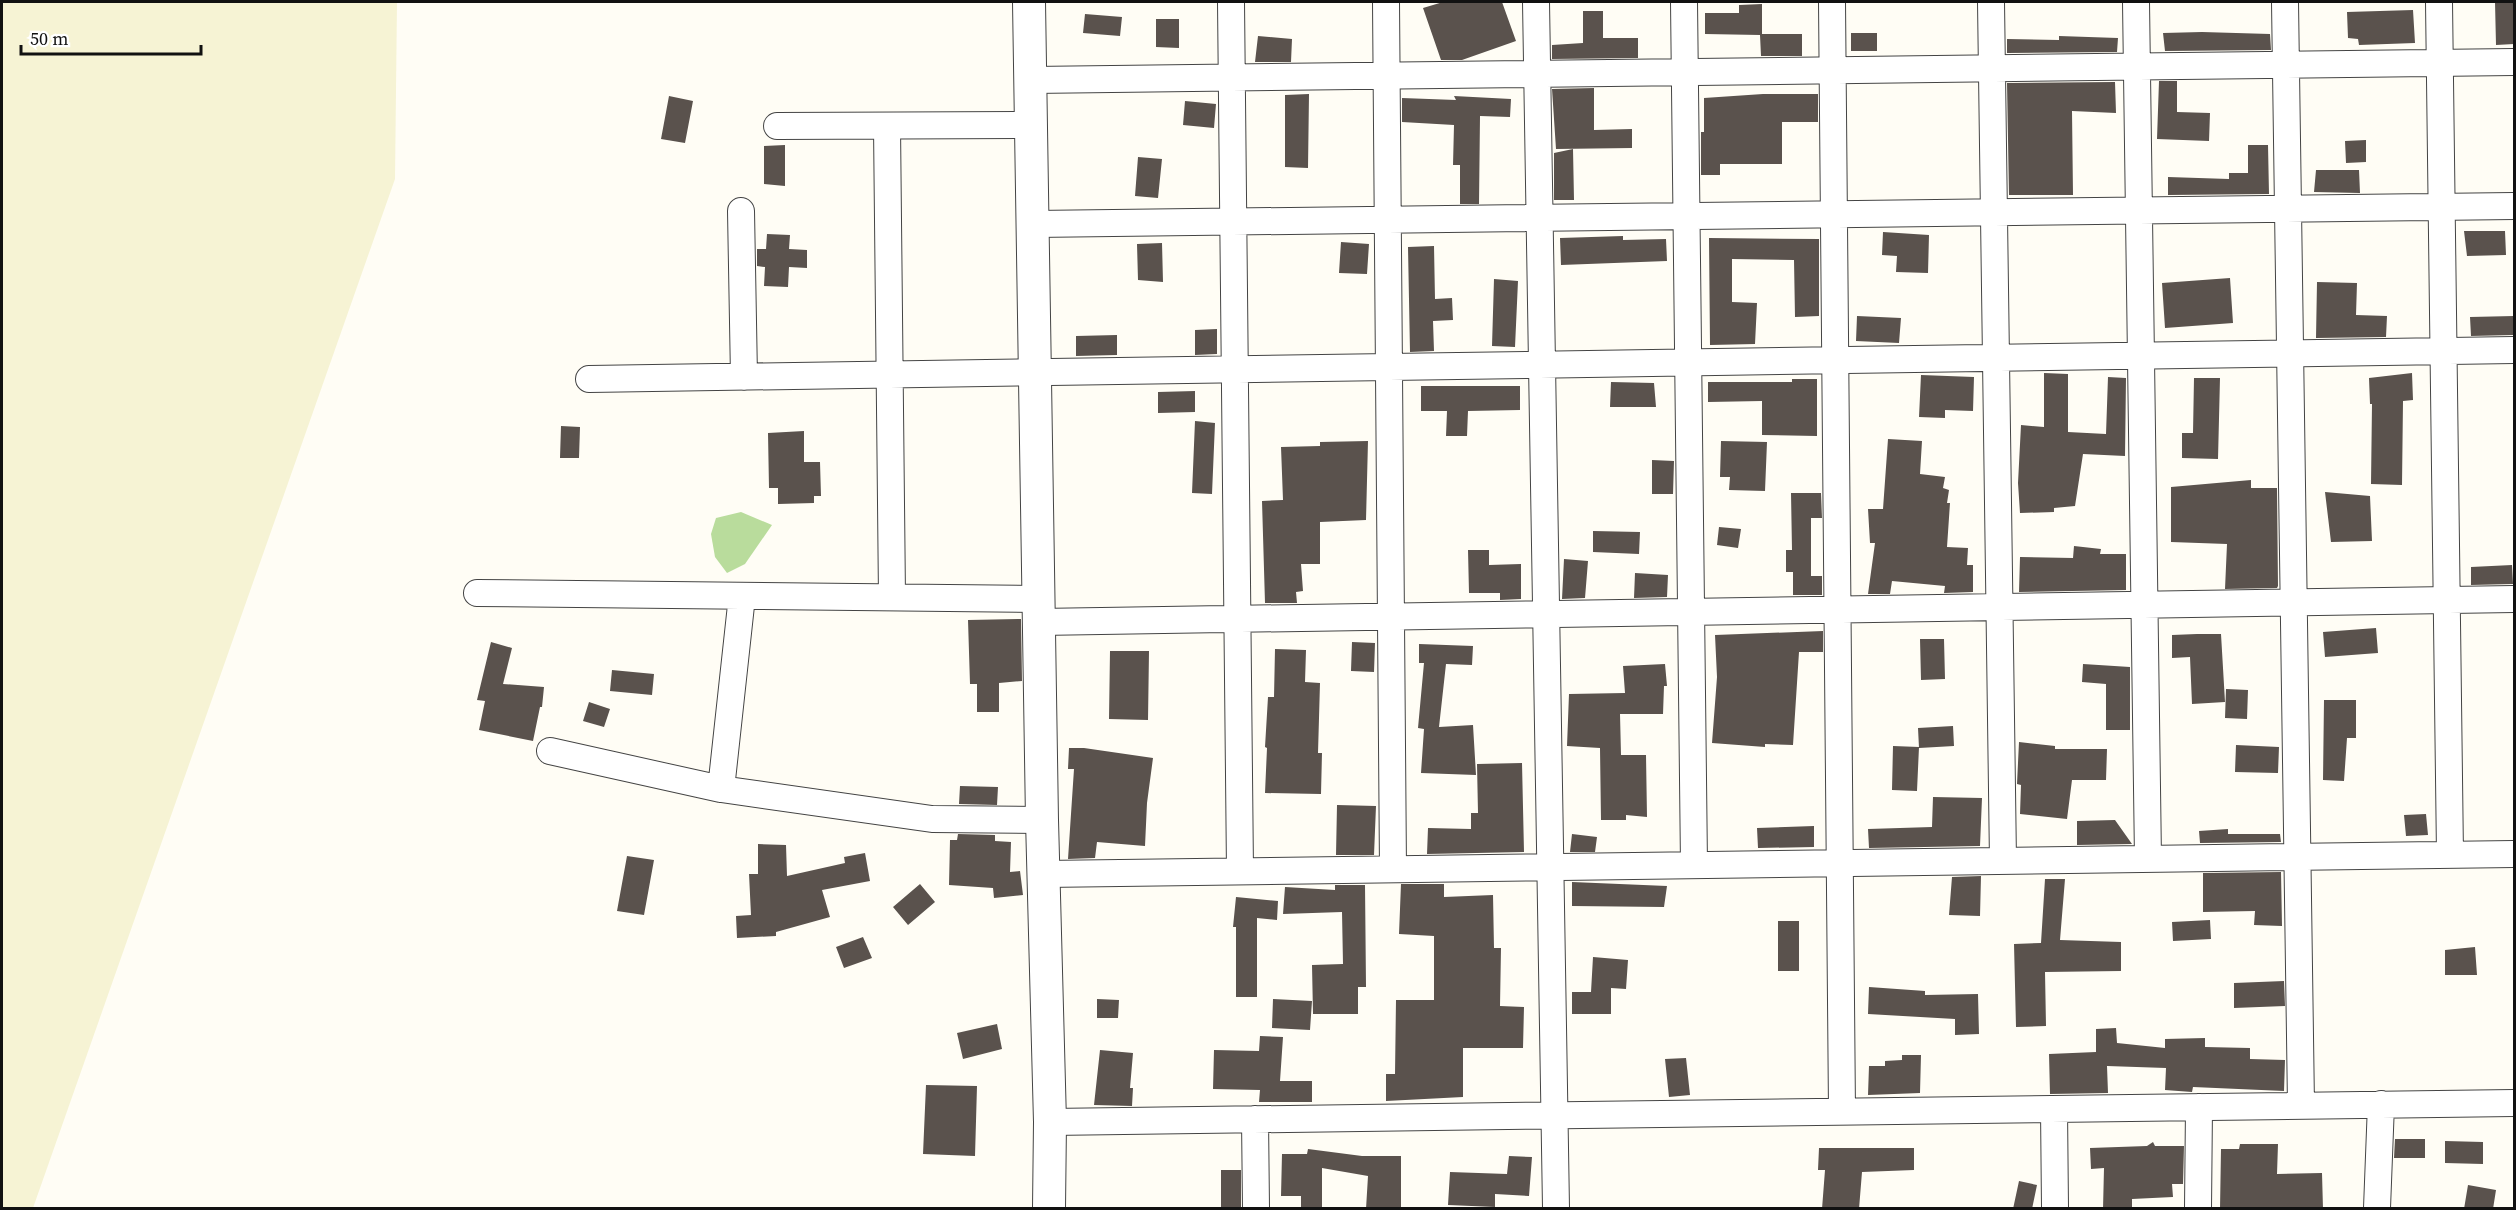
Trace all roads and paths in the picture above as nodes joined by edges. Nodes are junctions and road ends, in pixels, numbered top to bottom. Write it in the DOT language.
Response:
graph roads {
  1 [pos="1029,2"];
  2 [pos="1231,2"];
  3 [pos="1386,2"];
  4 [pos="1536,2"];
  5 [pos="1684,2"];
  6 [pos="1832,2"];
  7 [pos="1991,2"];
  8 [pos="2136,2"];
  9 [pos="2284,2"];
  10 [pos="2439,2"];
  11 [pos="2514,62"];
  12 [pos="2440,63"];
  13 [pos="2286,65"];
  14 [pos="2137,67"];
  15 [pos="1992,68"];
  16 [pos="1832,70"];
  17 [pos="1684,72"];
  18 [pos="1537,74"];
  19 [pos="1387,75"];
  20 [pos="1232,77"];
  21 [pos="1032,80"];
  22 [pos="1033,125"];
  23 [pos="777,126"];
  24 [pos="887,126"];
  25 [pos="2514,206"];
  26 [pos="2442,207"];
  27 [pos="2288,209"];
  28 [pos="741,210"];
  29 [pos="2139,210"];
  30 [pos="1994,212"];
  31 [pos="1834,214"];
  32 [pos="1686,216"];
  33 [pos="1539,218"];
  34 [pos="1388,219"];
  35 [pos="1233,222"];
  36 [pos="1034,224"];
  37 [pos="2514,350"];
  38 [pos="2444,351"];
  39 [pos="2290,353"];
  40 [pos="2141,356"];
  41 [pos="1996,357"];
  42 [pos="1835,360"];
  43 [pos="1688,362"];
  44 [pos="1541,364"];
  45 [pos="1389,367"];
  46 [pos="1235,369"];
  47 [pos="1036,372"];
  48 [pos="890,374"];
  49 [pos="744,377"];
  50 [pos="589,379"];
  51 [pos="477,593"];
  52 [pos="742,596"];
  53 [pos="892,597"];
  54 [pos="2514,599"];
  55 [pos="2447,600"];
  56 [pos="2294,603"];
  57 [pos="2145,605"];
  58 [pos="1999,607"];
  59 [pos="1039,610"];
  60 [pos="1837,610"];
  61 [pos="1691,612"];
  62 [pos="1546,613"];
  63 [pos="1391,616"];
  64 [pos="1238,619"];
  65 [pos="550,751"];
  66 [pos="721,789"];
  67 [pos="1042,820"];
  68 [pos="2514,854"];
  69 [pos="2450,855"];
  70 [pos="2297,857"];
  71 [pos="2148,859"];
  72 [pos="2003,861"];
  73 [pos="1840,863"];
  74 [pos="1694,865"];
  75 [pos="1551,867"];
  76 [pos="1393,869"];
  77 [pos="1240,871"];
  78 [pos="1044,874"];
  79 [pos="2514,1102"];
  80 [pos="2381,1104"];
  81 [pos="2301,1105"];
  82 [pos="2199,1107"];
  83 [pos="2054,1109"];
  84 [pos="1842,1112"];
  85 [pos="1554,1115"];
  86 [pos="1255,1119"];
  87 [pos="1050,1122"];
  88 [pos="1049,1209"];
  89 [pos="1256,1209"];
  90 [pos="1556,1209"];
  91 [pos="2055,1209"];
  92 [pos="2198,1209"];
  93 [pos="2377,1209"];
  1 -- 21 [label="street"];
  2 -- 20 [label="street"];
  3 -- 19 [label="street"];
  4 -- 18 [label="street"];
  5 -- 17 [label="street"];
  6 -- 16 [label="street"];
  7 -- 15 [label="street"];
  8 -- 14 [label="street"];
  9 -- 13 [label="street"];
  10 -- 12 [label="street"];
  11 -- 12 [label="street"];
  12 -- 13 [label="street"];
  12 -- 26 [label="street"];
  13 -- 14 [label="street"];
  13 -- 27 [label="street"];
  14 -- 15 [label="street"];
  14 -- 29 [label="street"];
  15 -- 16 [label="street"];
  15 -- 30 [label="street"];
  16 -- 17 [label="street"];
  16 -- 31 [label="street"];
  17 -- 18 [label="street"];
  17 -- 32 [label="street"];
  18 -- 19 [label="street"];
  18 -- 33 [label="street"];
  19 -- 20 [label="street"];
  19 -- 34 [label="street"];
  20 -- 21 [label="street"];
  20 -- 35 [label="street"];
  21 -- 22 [label="street"];
  22 -- 24 [label="street"];
  22 -- 36 [label="street"];
  23 -- 24 [label="street"];
  24 -- 48 [label="street"];
  25 -- 26 [label="street"];
  26 -- 27 [label="street"];
  26 -- 38 [label="street"];
  27 -- 29 [label="street"];
  27 -- 39 [label="street"];
  28 -- 49 [label="street"];
  29 -- 30 [label="street"];
  29 -- 40 [label="street"];
  30 -- 31 [label="street"];
  30 -- 41 [label="street"];
  31 -- 32 [label="street"];
  31 -- 42 [label="street"];
  32 -- 33 [label="street"];
  32 -- 43 [label="street"];
  33 -- 34 [label="street"];
  33 -- 44 [label="street"];
  34 -- 35 [label="street"];
  34 -- 45 [label="street"];
  35 -- 36 [label="street"];
  35 -- 46 [label="street"];
  36 -- 47 [label="street"];
  37 -- 38 [label="street"];
  38 -- 39 [label="street"];
  38 -- 55 [label="street"];
  39 -- 40 [label="street"];
  39 -- 56 [label="street"];
  40 -- 41 [label="street"];
  40 -- 57 [label="street"];
  41 -- 42 [label="street"];
  41 -- 58 [label="street"];
  42 -- 43 [label="street"];
  42 -- 60 [label="street"];
  43 -- 44 [label="street"];
  43 -- 61 [label="street"];
  44 -- 45 [label="street"];
  44 -- 62 [label="street"];
  45 -- 46 [label="street"];
  45 -- 63 [label="street"];
  46 -- 47 [label="street"];
  46 -- 64 [label="street"];
  47 -- 48 [label="street"];
  47 -- 59 [label="street"];
  48 -- 49 [label="street"];
  48 -- 53 [label="street"];
  49 -- 50 [label="street"];
  51 -- 52 [label="street"];
  52 -- 53 [label="street"];
  52 -- 66 [label="street"];
  53 -- 59 [label="street"];
  54 -- 55 [label="street"];
  55 -- 56 [label="street"];
  55 -- 69 [label="street"];
  56 -- 57 [label="street"];
  56 -- 70 [label="street"];
  57 -- 58 [label="street"];
  57 -- 71 [label="street"];
  58 -- 60 [label="street"];
  58 -- 72 [label="street"];
  59 -- 64 [label="street"];
  59 -- 67 [label="street"];
  60 -- 61 [label="street"];
  60 -- 73 [label="street"];
  61 -- 62 [label="street"];
  61 -- 74 [label="street"];
  62 -- 63 [label="street"];
  62 -- 75 [label="street"];
  63 -- 64 [label="street"];
  63 -- 76 [label="street"];
  64 -- 77 [label="street"];
  65 -- 66 [label="street"];
  66 -- 67 [label="street"];
  67 -- 78 [label="street"];
  68 -- 69 [label="street"];
  69 -- 70 [label="street"];
  70 -- 71 [label="street"];
  70 -- 81 [label="street"];
  71 -- 72 [label="street"];
  72 -- 73 [label="street"];
  73 -- 74 [label="street"];
  73 -- 84 [label="street"];
  74 -- 75 [label="street"];
  75 -- 76 [label="street"];
  75 -- 85 [label="street"];
  76 -- 77 [label="street"];
  77 -- 78 [label="street"];
  78 -- 87 [label="street"];
  79 -- 80 [label="street"];
  80 -- 81 [label="street"];
  80 -- 93 [label="street"];
  81 -- 82 [label="street"];
  82 -- 83 [label="street"];
  82 -- 92 [label="street"];
  83 -- 84 [label="street"];
  83 -- 91 [label="street"];
  84 -- 85 [label="street"];
  85 -- 86 [label="street"];
  85 -- 90 [label="street"];
  86 -- 87 [label="street"];
  86 -- 89 [label="street"];
  87 -- 88 [label="street"];
}
